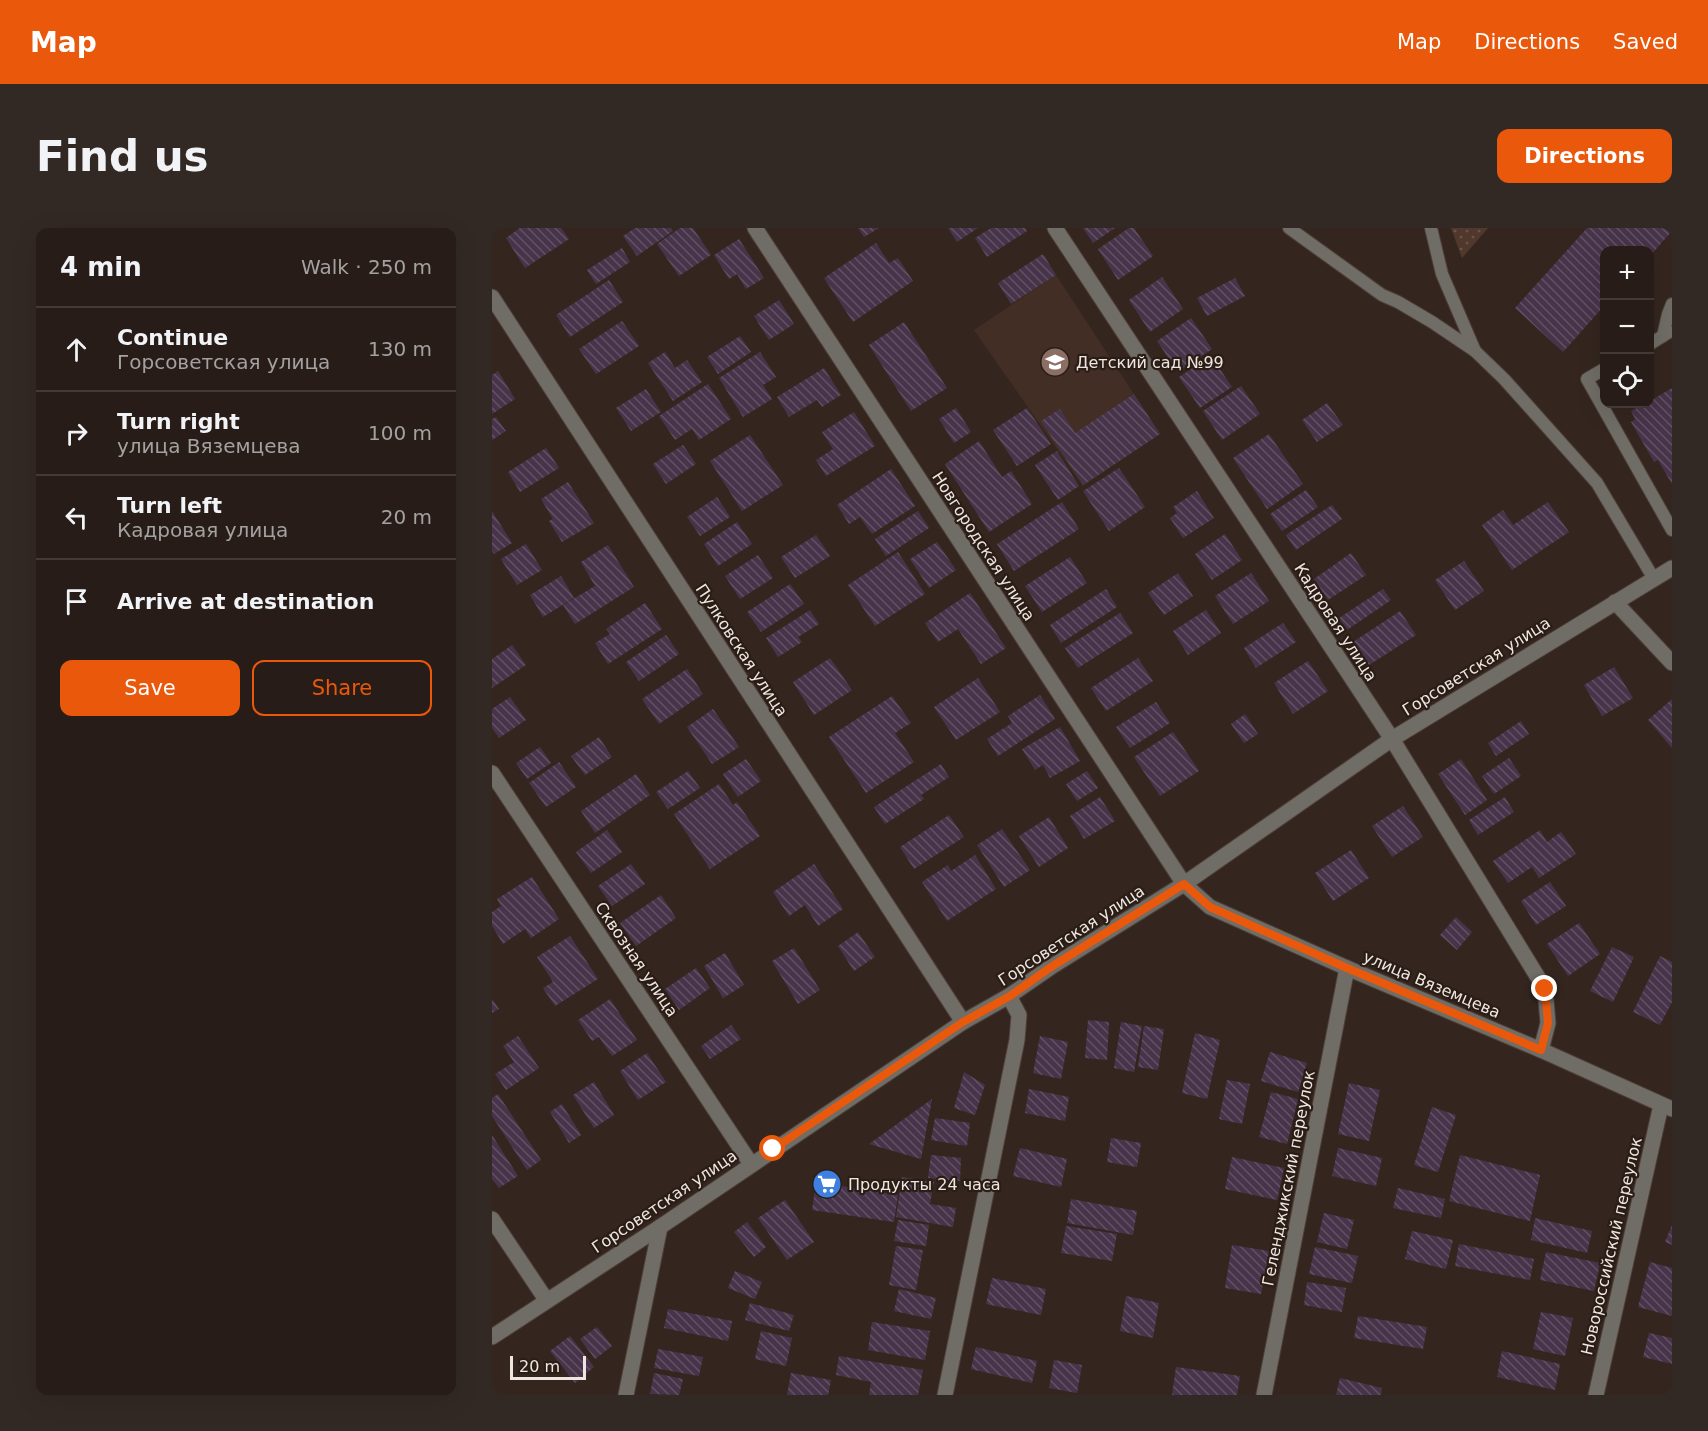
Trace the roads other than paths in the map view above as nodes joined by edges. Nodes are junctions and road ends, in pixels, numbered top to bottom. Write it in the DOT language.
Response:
graph roads {
  1 [pos="754,228"];
  2 [pos="1055,228"];
  3 [pos="1289,228"];
  4 [pos="1431,228"];
  5 [pos="492,297"];
  6 [pos="1672,304"];
  7 [pos="1668,333"];
  8 [pos="1654,342"];
  9 [pos="1475,351"];
  10 [pos="1600,372"];
  11 [pos="1600,402"];
  12 [pos="1603,408"];
  13 [pos="1672,530"];
  14 [pos="1672,568"];
  15 [pos="1654,579"];
  16 [pos="1615,602"];
  17 [pos="1672,663"];
  18 [pos="1392,740"];
  19 [pos="492,773"];
  20 [pos="1184,884"];
  21 [pos="1347,968"];
  22 [pos="1010,996"];
  23 [pos="963,1022"];
  24 [pos="1541,1050"];
  25 [pos="1667,1107"];
  26 [pos="751,1164"];
  27 [pos="492,1219"];
  28 [pos="660,1227"];
  29 [pos="547,1301"];
  30 [pos="492,1337"];
  31 [pos="626,1395"];
  32 [pos="945,1395"];
  33 [pos="1264,1395"];
  34 [pos="1596,1395"];
  1 -- 20 [label="street, Новгородская улица"];
  2 -- 18 [label="street, Кадровая улица"];
  3 -- 9 [label="lane"];
  4 -- 9 [label="lane"];
  5 -- 23 [label="street, Пулковская улица"];
  6 -- 7 [label="lane"];
  7 -- 8 [label="lane"];
  9 -- 15 [label="lane"];
  10 -- 11 [label="lane"];
  12 -- 13 [label="lane"];
  14 -- 15 [label="street, Горсоветская улица"];
  15 -- 16 [label="street, Горсоветская улица"];
  16 -- 17 [label="street"];
  16 -- 18 [label="street, Горсоветская улица"];
  18 -- 20 [label="street, Горсоветская улица"];
  18 -- 24 [label="street, Кадровая улица"];
  19 -- 26 [label="street, Сквозная улица"];
  20 -- 21 [label="street, улица Вяземцева"];
  20 -- 22 [label="street, Горсоветская улица"];
  21 -- 24 [label="street, улица Вяземцева"];
  21 -- 33 [label="street, Геленджикский переулок"];
  22 -- 23 [label="street, Горсоветская улица"];
  22 -- 32 [label="street"];
  23 -- 26 [label="street, Горсоветская улица"];
  24 -- 25 [label="street, улица Вяземцева"];
  25 -- 34 [label="street, Новороссийский переулок"];
  26 -- 28 [label="street, Горсоветская улица"];
  27 -- 29 [label="street"];
  28 -- 29 [label="street, Горсоветская улица"];
  28 -- 31 [label="street"];
  29 -- 30 [label="street, Горсоветская улица"];
}
